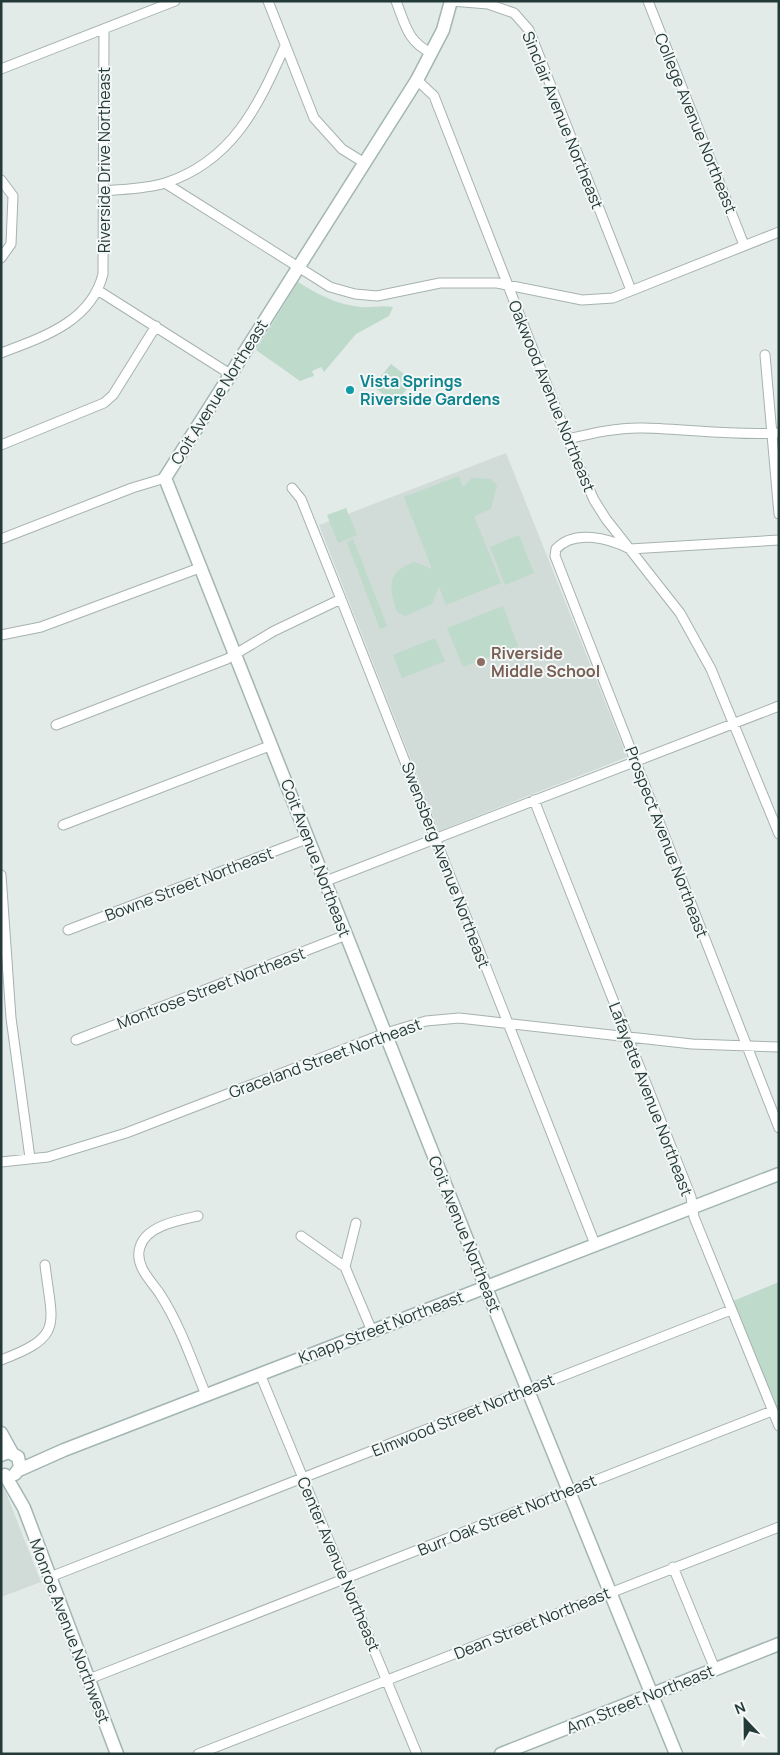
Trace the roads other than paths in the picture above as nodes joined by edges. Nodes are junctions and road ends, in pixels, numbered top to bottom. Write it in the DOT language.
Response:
graph roads {
  1 [pos="175,1"];
  2 [pos="268,1"];
  3 [pos="396,1"];
  4 [pos="451,1"];
  5 [pos="648,1"];
  6 [pos="104,29"];
  7 [pos="285,46"];
  8 [pos="432,53"];
  9 [pos="1,69"];
  10 [pos="417,80"];
  11 [pos="364,162"];
  12 [pos="1,180"];
  13 [pos="165,182"];
  14 [pos="104,191"];
  15 [pos="779,232"];
  16 [pos="744,246"];
  17 [pos="1,258"];
  18 [pos="296,267"];
  19 [pos="507,283"];
  20 [pos="99,290"];
  21 [pos="631,290"];
  22 [pos="156,326"];
  23 [pos="1,353"];
  24 [pos="765,355"];
  25 [pos="230,374"];
  26 [pos="776,433"];
  27 [pos="568,439"];
  28 [pos="1,445"];
  29 [pos="165,478"];
  30 [pos="292,488"];
  31 [pos="779,514"];
  32 [pos="1,539"];
  33 [pos="779,540"];
  34 [pos="630,549"];
  35 [pos="202,567"];
  36 [pos="342,599"];
  37 [pos="1,636"];
  38 [pos="236,654"];
  39 [pos="779,706"];
  40 [pos="56,724"];
  41 [pos="733,724"];
  42 [pos="272,745"];
  43 [pos="636,761"];
  44 [pos="534,800"];
  45 [pos="774,809"];
  46 [pos="63,824"];
  47 [pos="779,834"];
  48 [pos="309,838"];
  49 [pos="436,838"];
  50 [pos="1,875"];
  51 [pos="326,881"];
  52 [pos="68,930"];
  53 [pos="346,936"];
  54 [pos="509,1024"];
  55 [pos="386,1033"];
  56 [pos="627,1037"];
  57 [pos="76,1040"];
  58 [pos="747,1047"];
  59 [pos="779,1047"];
  60 [pos="779,1128"];
  61 [pos="30,1158"];
  62 [pos="1,1162"];
  63 [pos="779,1174"];
  64 [pos="692,1207"];
  65 [pos="198,1216"];
  66 [pos="356,1223"];
  67 [pos="301,1236"];
  68 [pos="595,1244"];
  69 [pos="45,1265"];
  70 [pos="346,1267"];
  71 [pos="486,1287"];
  72 [pos="731,1310"];
  73 [pos="372,1331"];
  74 [pos="1,1360"];
  75 [pos="260,1374"];
  76 [pos="529,1391"];
  77 [pos="206,1395"];
  78 [pos="772,1411"];
  79 [pos="779,1426"];
  80 [pos="1,1433"];
  81 [pos="10,1454"];
  82 [pos="54,1454"];
  83 [pos="18,1471"];
  84 [pos="3,1474"];
  85 [pos="303,1478"];
  86 [pos="569,1492"];
  87 [pos="24,1508"];
  88 [pos="779,1527"];
  89 [pos="673,1567"];
  90 [pos="50,1577"];
  91 [pos="345,1580"];
  92 [pos="610,1592"];
  93 [pos="779,1644"];
  94 [pos="715,1669"];
  95 [pos="89,1679"];
  96 [pos="388,1681"];
  97 [pos="652,1695"];
  98 [pos="117,1754"];
  99 [pos="198,1754"];
  100 [pos="416,1754"];
  101 [pos="501,1754"];
  102 [pos="676,1754"];
  1 -- 6 [label="street"];
  2 -- 7 [label="street"];
  3 -- 8 [label="street"];
  4 -- 8 [label="street, Coit Avenue Northeast"];
  4 -- 21 [label="street, Sinclair Avenue Northeast"];
  5 -- 16 [label="street, College Avenue Northeast"];
  6 -- 9 [label="street"];
  6 -- 14 [label="street, Riverside Drive Northeast"];
  7 -- 11 [label="street"];
  7 -- 13 [label="street"];
  8 -- 10 [label="street, Coit Avenue Northeast"];
  10 -- 11 [label="street, Coit Avenue Northeast"];
  10 -- 19 [label="street, Oakwood Avenue Northeast"];
  11 -- 18 [label="street, Coit Avenue Northeast"];
  12 -- 17 [label="street"];
  13 -- 14 [label="street"];
  13 -- 18 [label="street"];
  14 -- 20 [label="street, Riverside Drive Northeast"];
  15 -- 16 [label="street"];
  16 -- 21 [label="street"];
  18 -- 19 [label="street"];
  18 -- 25 [label="street, Coit Avenue Northeast"];
  19 -- 21 [label="street"];
  19 -- 27 [label="street, Oakwood Avenue Northeast"];
  20 -- 22 [label="street"];
  20 -- 23 [label="street"];
  22 -- 25 [label="street"];
  22 -- 28 [label="street"];
  24 -- 26 [label="street"];
  25 -- 29 [label="street, Coit Avenue Northeast"];
  26 -- 27 [label="street"];
  26 -- 31 [label="street"];
  27 -- 34 [label="street, Oakwood Avenue Northeast"];
  29 -- 32 [label="street"];
  29 -- 35 [label="street, Coit Avenue Northeast"];
  30 -- 36 [label="street, Swensberg Avenue Northeast"];
  33 -- 34 [label="street"];
  34 -- 41 [label="street, Oakwood Avenue Northeast"];
  34 -- 43 [label="street, Prospect Avenue Northeast"];
  35 -- 37 [label="street"];
  35 -- 38 [label="street, Coit Avenue Northeast"];
  36 -- 38 [label="street"];
  36 -- 49 [label="street, Swensberg Avenue Northeast"];
  38 -- 40 [label="street"];
  38 -- 42 [label="street, Coit Avenue Northeast"];
  39 -- 41 [label="street"];
  41 -- 43 [label="street"];
  41 -- 45 [label="street, Oakwood Avenue Northeast"];
  42 -- 46 [label="street"];
  42 -- 48 [label="street, Coit Avenue Northeast"];
  43 -- 44 [label="street"];
  43 -- 58 [label="street, Prospect Avenue Northeast"];
  44 -- 49 [label="street"];
  44 -- 56 [label="street, Lafayette Avenue Northeast"];
  45 -- 47 [label="street, Oakwood Avenue Northeast"];
  48 -- 51 [label="street, Coit Avenue Northeast"];
  48 -- 52 [label="street, Bowne Street Northeast"];
  49 -- 51 [label="street"];
  49 -- 54 [label="street, Swensberg Avenue Northeast"];
  50 -- 61 [label="street"];
  51 -- 53 [label="street, Coit Avenue Northeast"];
  53 -- 55 [label="street, Coit Avenue Northeast"];
  53 -- 57 [label="street, Montrose Street Northeast"];
  54 -- 55 [label="street, Graceland Street Northeast"];
  54 -- 56 [label="street, Graceland Street Northeast"];
  54 -- 68 [label="street, Swensberg Avenue Northeast"];
  55 -- 61 [label="street, Graceland Street Northeast"];
  55 -- 71 [label="street, Coit Avenue Northeast"];
  56 -- 58 [label="street, Graceland Street Northeast"];
  56 -- 64 [label="street, Lafayette Avenue Northeast"];
  58 -- 59 [label="street, Graceland Street Northeast"];
  58 -- 60 [label="street, Prospect Avenue Northeast"];
  61 -- 62 [label="street, Graceland Street Northeast"];
  63 -- 64 [label="street, Knapp Street Northeast"];
  64 -- 68 [label="street, Knapp Street Northeast"];
  64 -- 72 [label="street, Lafayette Avenue Northeast"];
  65 -- 77 [label="street"];
  66 -- 70 [label="street"];
  67 -- 70 [label="street"];
  68 -- 71 [label="street, Knapp Street Northeast"];
  69 -- 74 [label="street"];
  70 -- 73 [label="street"];
  71 -- 73 [label="street, Knapp Street Northeast"];
  71 -- 76 [label="street, Coit Avenue Northeast"];
  72 -- 76 [label="street, Elmwood Street Northeast"];
  72 -- 78 [label="street, Lafayette Avenue Northeast"];
  73 -- 75 [label="street, Knapp Street Northeast"];
  75 -- 77 [label="street, Knapp Street Northeast"];
  75 -- 85 [label="street, Center Avenue Northeast"];
  76 -- 85 [label="street, Elmwood Street Northeast"];
  76 -- 86 [label="street, Coit Avenue Northeast"];
  77 -- 82 [label="street, Knapp Street Northeast"];
  78 -- 79 [label="street, Lafayette Avenue Northeast"];
  78 -- 86 [label="street, Burr Oak Street Northeast"];
  80 -- 81 [label="street"];
  81 -- 82 [label="street"];
  81 -- 83 [label="street, Monroe Avenue Northwest"];
  82 -- 83 [label="street"];
  83 -- 84 [label="street"];
  83 -- 87 [label="street, Monroe Avenue Northwest"];
  84 -- 87 [label="street, Monroe Avenue Northwest"];
  85 -- 90 [label="street, Elmwood Street Northeast"];
  85 -- 91 [label="street, Center Avenue Northeast"];
  86 -- 91 [label="street, Burr Oak Street Northeast"];
  86 -- 92 [label="street, Coit Avenue Northeast"];
  87 -- 90 [label="street, Monroe Avenue Northwest"];
  88 -- 89 [label="street, Dean Street Northeast"];
  89 -- 92 [label="street, Dean Street Northeast"];
  89 -- 94 [label="street"];
  90 -- 95 [label="street, Monroe Avenue Northwest"];
  91 -- 95 [label="street, Burr Oak Street Northeast"];
  91 -- 96 [label="street, Center Avenue Northeast"];
  92 -- 96 [label="street, Dean Street Northeast"];
  92 -- 97 [label="street, Coit Avenue Northeast"];
  93 -- 94 [label="street, Ann Street Northeast"];
  94 -- 97 [label="street, Ann Street Northeast"];
  95 -- 98 [label="street, Monroe Avenue Northwest"];
  96 -- 99 [label="street, Dean Street Northeast"];
  96 -- 100 [label="street, Center Avenue Northeast"];
  97 -- 101 [label="street, Ann Street Northeast"];
  97 -- 102 [label="street, Coit Avenue Northeast"];
}
